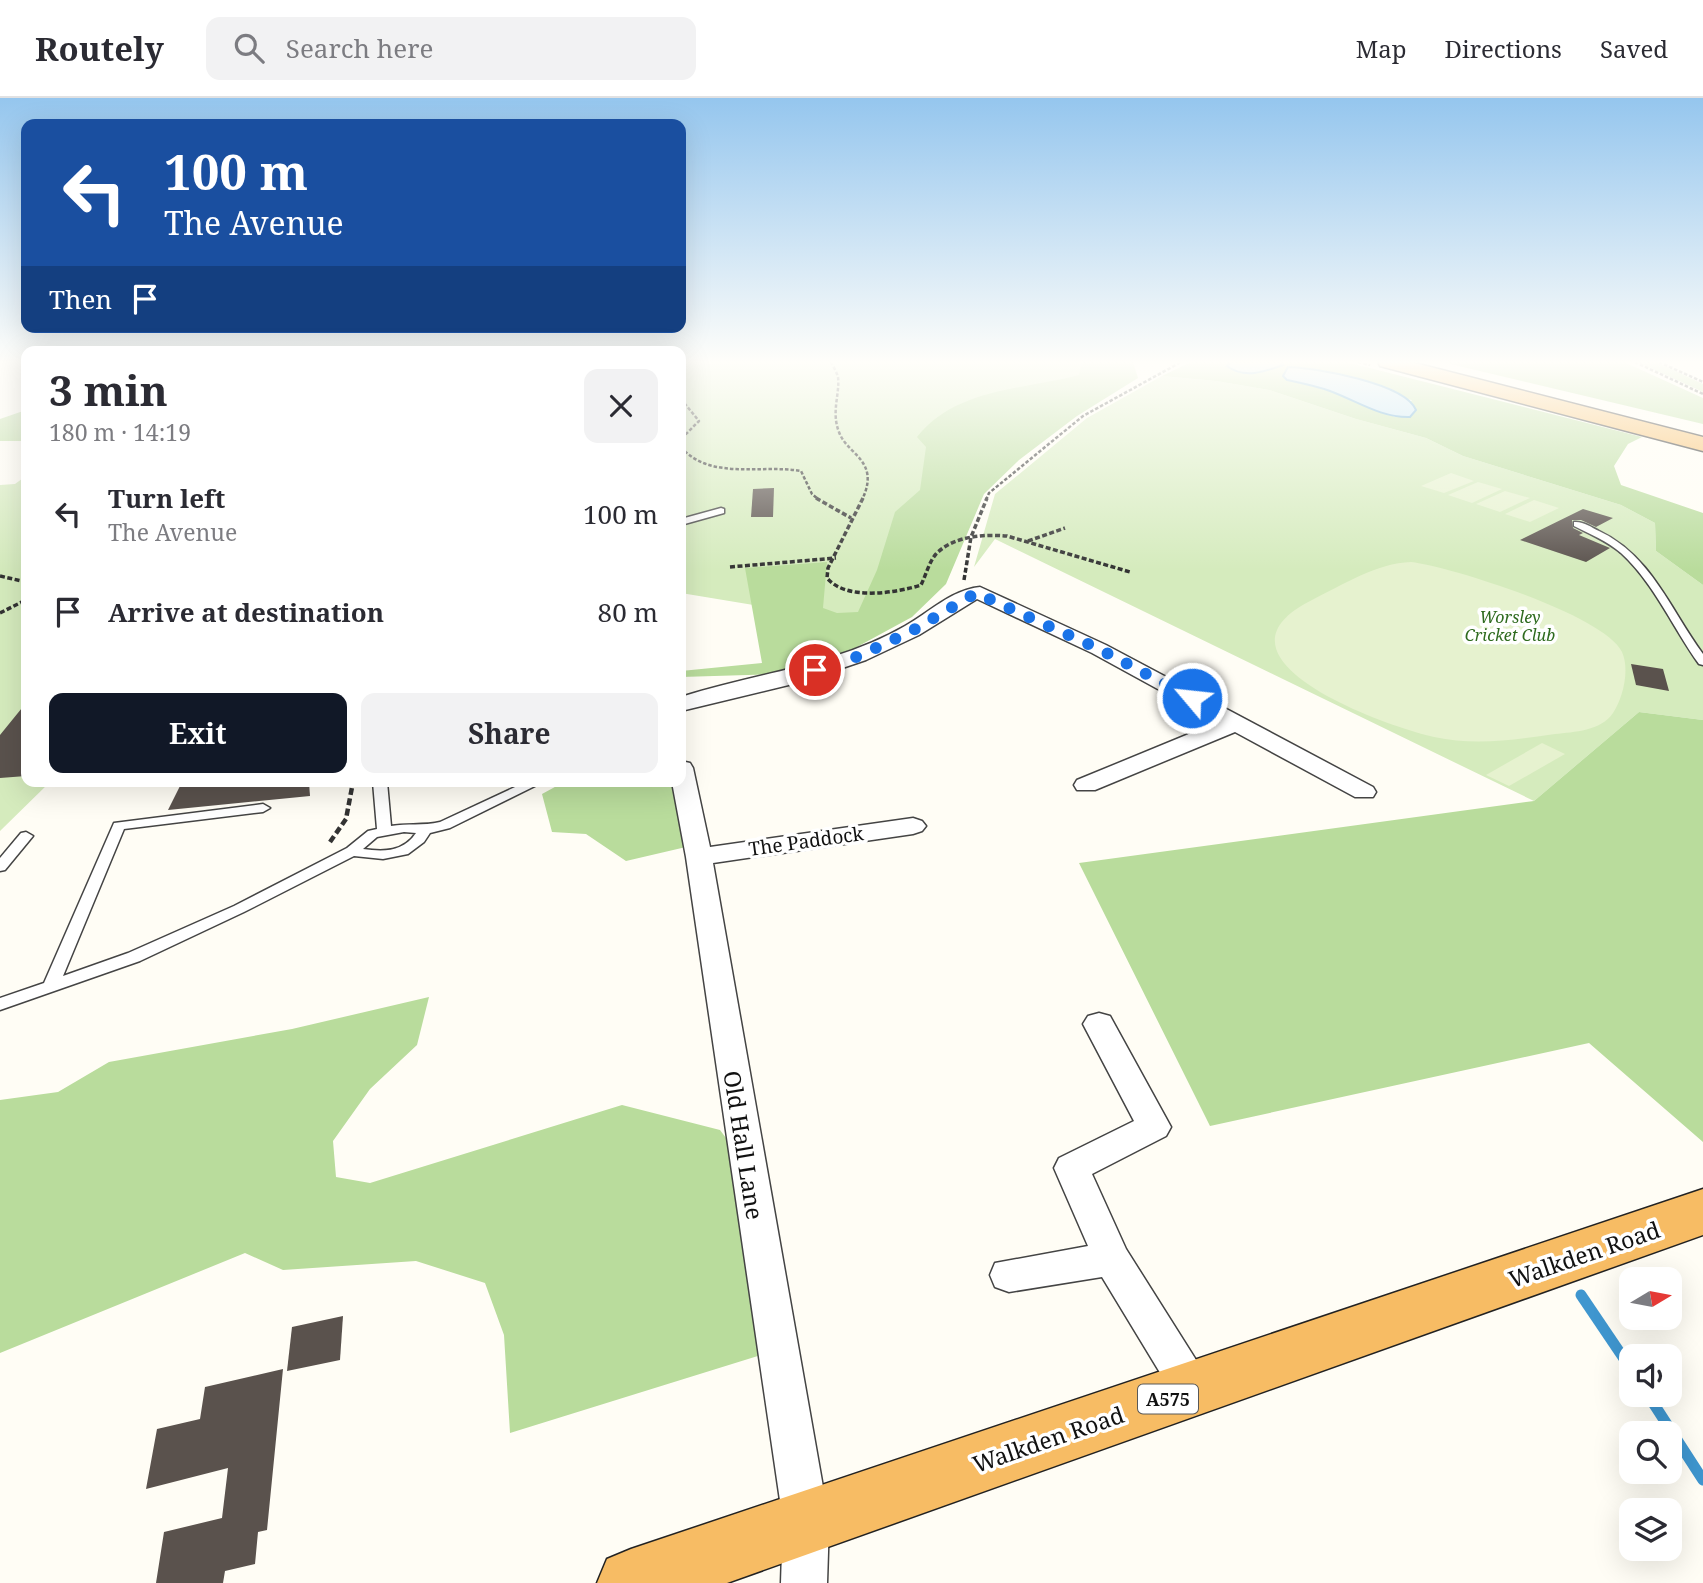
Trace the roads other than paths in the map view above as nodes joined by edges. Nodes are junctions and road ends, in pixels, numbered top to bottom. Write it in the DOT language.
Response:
graph roads {
  1 [pos="1654,431"];
  2 [pos="1703,444"];
  3 [pos="721,511"];
  4 [pos="686,521"];
  5 [pos="1577,524"];
  6 [pos="1703,662"];
  7 [pos="686,702"];
  8 [pos="1238,722"];
  9 [pos="1086,785"];
  10 [pos="380,787"];
  11 [pos="526,787"];
  12 [pos="685,787"];
  13 [pos="1364,792"];
  14 [pos="263,808"];
  15 [pos="912,826"];
  16 [pos="425,830"];
  17 [pos="384,831"];
  18 [pos="26,836"];
  19 [pos="352,851"];
  20 [pos="699,857"];
  21 [pos="0,867"];
  22 [pos="51,985"];
  23 [pos="0,1004"];
  24 [pos="1099,1024"];
  25 [pos="1701,1215"];
  26 [pos="1112,1259"];
  27 [pos="1009,1275"];
  28 [pos="1194,1390"];
  29 [pos="806,1521"];
  30 [pos="631,1583"];
  31 [pos="804,1583"];
  1 -- 2 [label="highway"];
  3 -- 4 [label="lane"];
  5 -- 6 [label="lane"];
  7 -- 8 [label="street"];
  8 -- 9 [label="street"];
  8 -- 13 [label="street"];
  10 -- 17 [label="lane"];
  11 -- 16 [label="lane"];
  12 -- 20 [label="street, Old Hall Lane"];
  14 -- 22 [label="lane"];
  15 -- 20 [label="street, The Paddock"];
  16 -- 17 [label="lane"];
  16 -- 19 [label="lane"];
  17 -- 19 [label="lane"];
  18 -- 21 [label="lane"];
  19 -- 22 [label="lane"];
  20 -- 29 [label="street, Old Hall Lane"];
  22 -- 23 [label="lane"];
  24 -- 26 [label="street"];
  25 -- 28 [label="highway, Walkden Road / A575"];
  26 -- 27 [label="street"];
  26 -- 28 [label="street"];
  28 -- 29 [label="highway, Walkden Road / A575"];
  29 -- 30 [label="highway, Walkden Road / A575"];
  29 -- 31 [label="street"];
}
